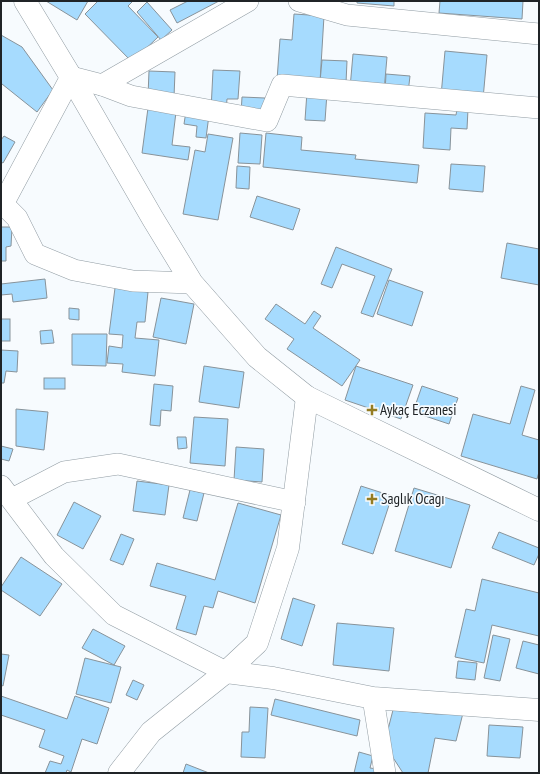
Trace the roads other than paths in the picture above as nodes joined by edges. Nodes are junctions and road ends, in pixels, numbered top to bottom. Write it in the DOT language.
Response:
graph roads {
  1 [pos="25,1"];
  2 [pos="248,1"];
  3 [pos="299,1"];
  4 [pos="539,34"];
  5 [pos="72,77"];
  6 [pos="102,85"];
  7 [pos="539,108"];
  8 [pos="2,205"];
  9 [pos="192,283"];
  10 [pos="307,397"];
  11 [pos="7,493"];
  12 [pos="294,502"];
  13 [pos="539,510"];
  14 [pos="226,672"];
  15 [pos="373,698"];
  16 [pos="539,710"];
  17 [pos="118,773"];
  18 [pos="386,773"];
  1 -- 5 [label="street"];
  2 -- 6 [label="street"];
  3 -- 4 [label="street"];
  5 -- 6 [label="street"];
  5 -- 8 [label="street"];
  5 -- 9 [label="street"];
  6 -- 7 [label="street"];
  8 -- 9 [label="street"];
  9 -- 10 [label="street"];
  10 -- 12 [label="street"];
  10 -- 13 [label="street"];
  11 -- 12 [label="street"];
  11 -- 14 [label="street"];
  12 -- 14 [label="street"];
  14 -- 15 [label="street"];
  14 -- 17 [label="street"];
  15 -- 16 [label="street"];
  15 -- 18 [label="street"];
}
